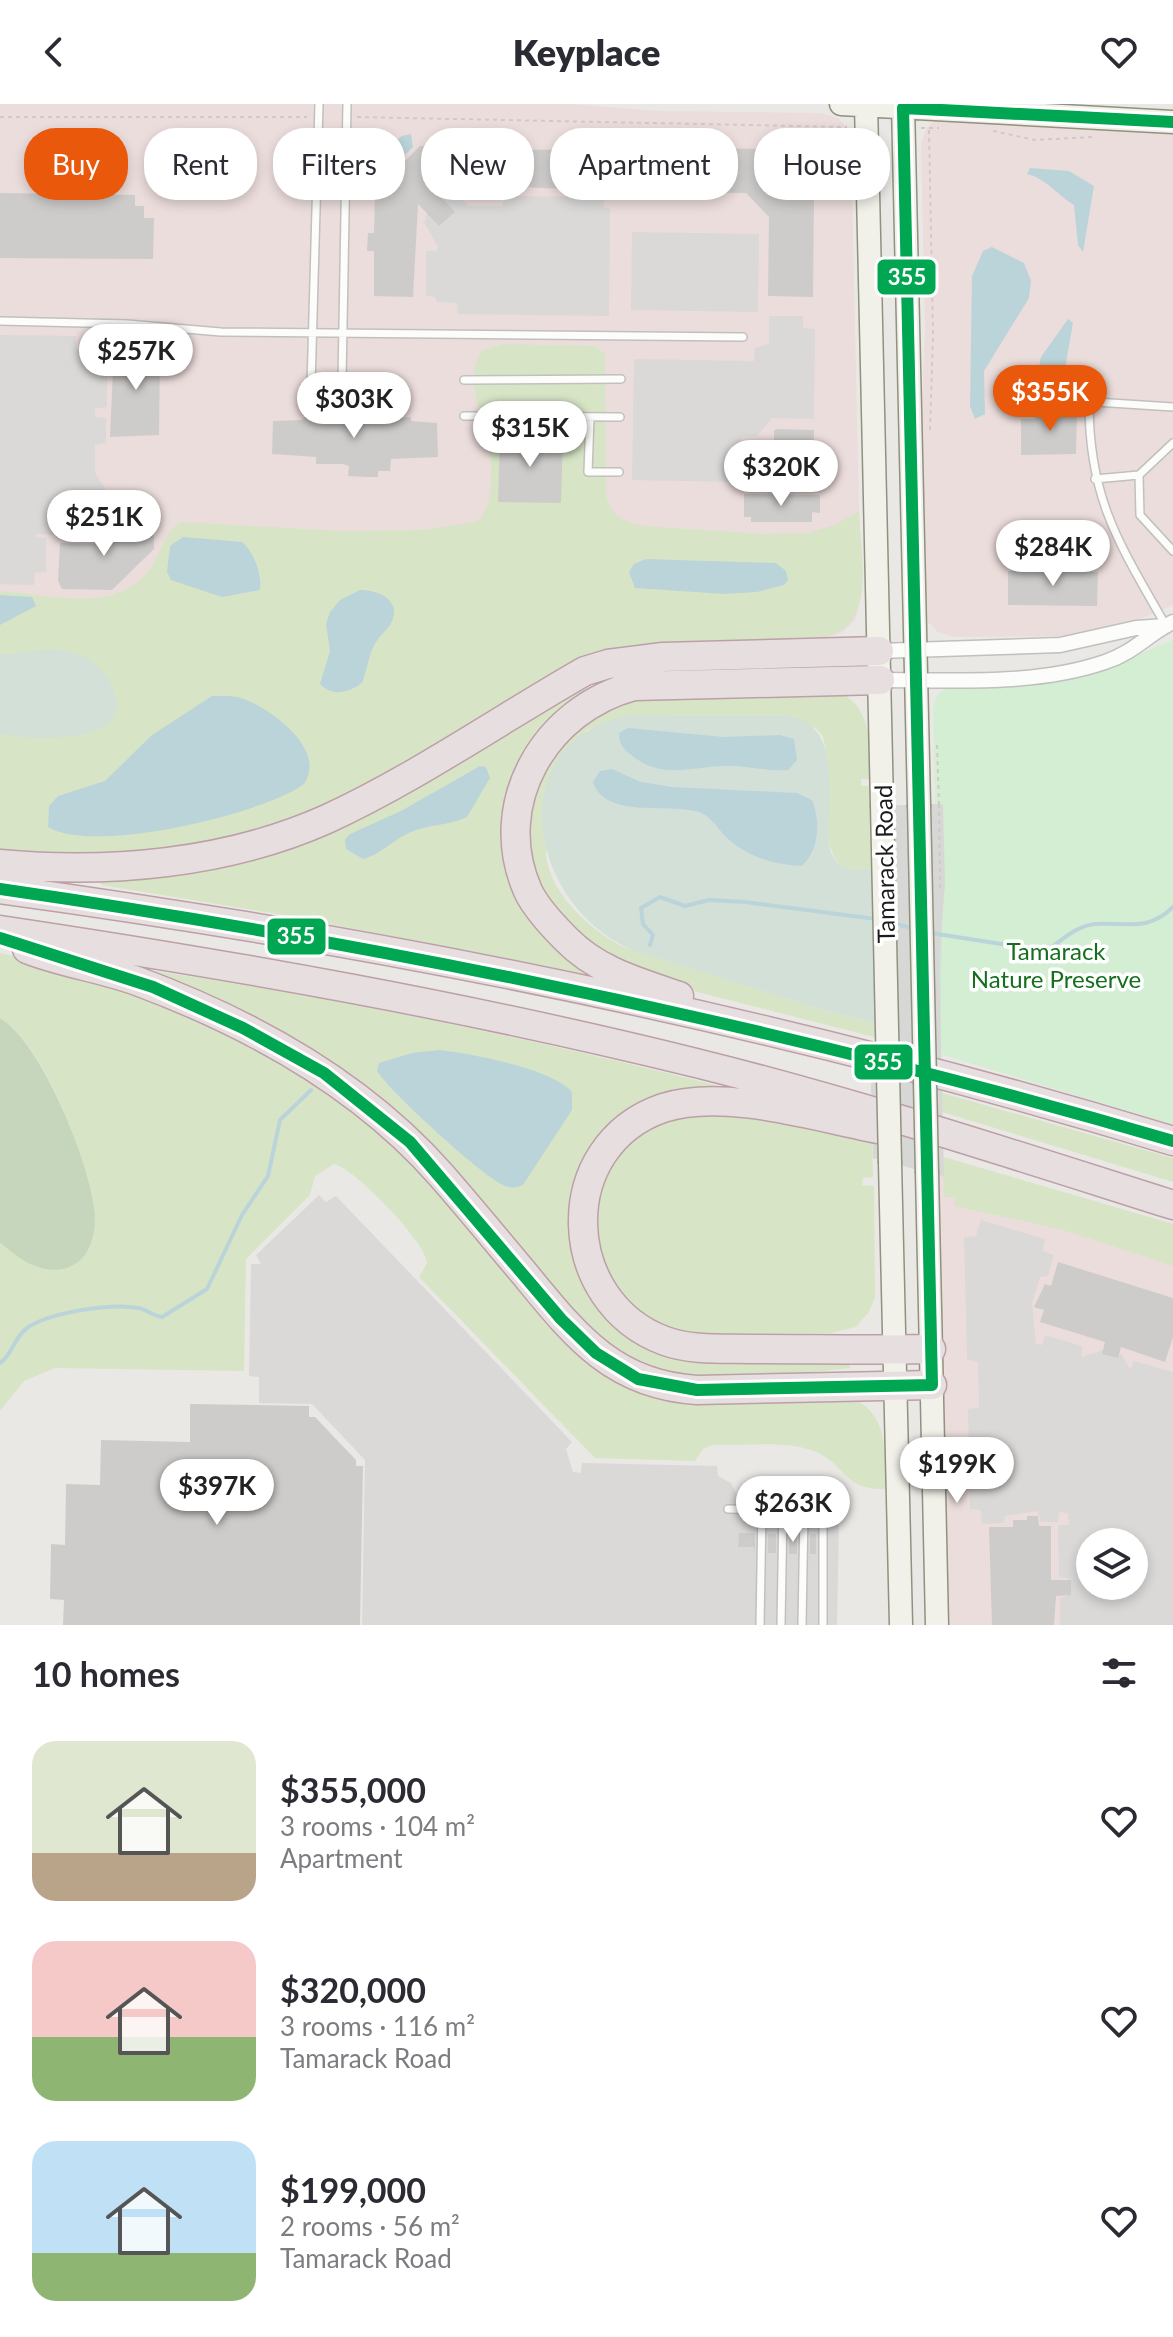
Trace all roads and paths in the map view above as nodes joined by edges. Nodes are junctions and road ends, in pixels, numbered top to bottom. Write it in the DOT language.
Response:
graph roads {
  1 [pos="319,104"];
  2 [pos="347,104"];
  3 [pos="841,104"];
  4 [pos="866,112"];
  5 [pos="903,113"];
  6 [pos="0,117"];
  7 [pos="319,117"];
  8 [pos="347,117"];
  9 [pos="1173,122"];
  10 [pos="929,128"];
  11 [pos="942,129"];
  12 [pos="992,131"];
  13 [pos="1099,137"];
  14 [pos="0,321"];
  15 [pos="343,333"];
  16 [pos="312,334"];
  17 [pos="743,337"];
  18 [pos="621,379"];
  19 [pos="464,380"];
  20 [pos="1089,403"];
  21 [pos="1173,407"];
  22 [pos="1026,410"];
  23 [pos="464,416"];
  24 [pos="590,417"];
  25 [pos="620,417"];
  26 [pos="929,436"];
  27 [pos="1173,443"];
  28 [pos="619,472"];
  29 [pos="1139,475"];
  30 [pos="1095,479"];
  31 [pos="1173,551"];
  32 [pos="1170,624"];
  33 [pos="879,651"];
  34 [pos="916,651"];
  35 [pos="880,680"];
  36 [pos="916,680"];
  37 [pos="937,745"];
  38 [pos="929,804"];
  39 [pos="0,864"];
  40 [pos="0,889"];
  41 [pos="0,930"];
  42 [pos="0,938"];
  43 [pos="859,1055"];
  44 [pos="1173,1141"];
  45 [pos="1004,1152"];
  46 [pos="1173,1205"];
  47 [pos="894,1349"];
  48 [pos="931,1349"];
  49 [pos="932,1385"];
  50 [pos="895,1386"];
  51 [pos="728,1509"];
  52 [pos="762,1510"];
  53 [pos="783,1510"];
  54 [pos="804,1511"];
  55 [pos="760,1625"];
  56 [pos="781,1625"];
  57 [pos="802,1625"];
  58 [pos="823,1625"];
  59 [pos="901,1625"];
  60 [pos="937,1625"];
  1 -- 7 [label="lane"];
  2 -- 8 [label="lane"];
  3 -- 4 [label="street"];
  4 -- 5 [label="street"];
  4 -- 8 [label="path"];
  4 -- 33 [label="street, Tamarack Road"];
  5 -- 9 [label="street"];
  5 -- 10 [label="path"];
  5 -- 34 [label="street, Tamarack Road"];
  6 -- 7 [label="path"];
  7 -- 16 [label="lane"];
  8 -- 15 [label="lane"];
  10 -- 11 [label="path"];
  10 -- 26 [label="path"];
  12 -- 13 [label="path"];
  14 -- 16 [label="lane"];
  15 -- 16 [label="lane"];
  15 -- 16 [label="lane"];
  15 -- 17 [label="lane"];
  18 -- 19 [label="lane"];
  20 -- 21 [label="lane"];
  20 -- 22 [label="lane"];
  20 -- 30 [label="lane"];
  23 -- 24 [label="lane"];
  24 -- 25 [label="lane"];
  24 -- 28 [label="lane"];
  27 -- 29 [label="lane"];
  29 -- 30 [label="lane"];
  29 -- 31 [label="lane"];
  30 -- 32 [label="lane"];
  32 -- 34 [label="street"];
  32 -- 36 [label="street"];
  33 -- 34 [label="street"];
  33 -- 35 [label="street, Tamarack Road"];
  33 -- 39 [label="highway"];
  34 -- 36 [label="street, Tamarack Road"];
  35 -- 36 [label="street"];
  35 -- 43 [label="highway"];
  35 -- 47 [label="street, Tamarack Road, bridge"];
  36 -- 38 [label="street, Tamarack Road"];
  37 -- 38 [label="path"];
  38 -- 48 [label="street, Tamarack Road, bridge"];
  40 -- 43 [label="highway"];
  41 -- 45 [label="highway"];
  42 -- 50 [label="highway"];
  43 -- 44 [label="highway"];
  45 -- 46 [label="highway"];
  45 -- 47 [label="highway"];
  47 -- 48 [label="highway"];
  47 -- 50 [label="street, Tamarack Road"];
  48 -- 49 [label="street, Tamarack Road"];
  49 -- 50 [label="highway"];
  49 -- 60 [label="street, Tamarack Road"];
  50 -- 59 [label="street, Tamarack Road"];
  51 -- 52 [label="lane"];
  52 -- 53 [label="lane"];
  52 -- 55 [label="lane"];
  53 -- 54 [label="lane"];
  53 -- 56 [label="lane"];
  54 -- 57 [label="lane"];
  54 -- 58 [label="lane"];
}
